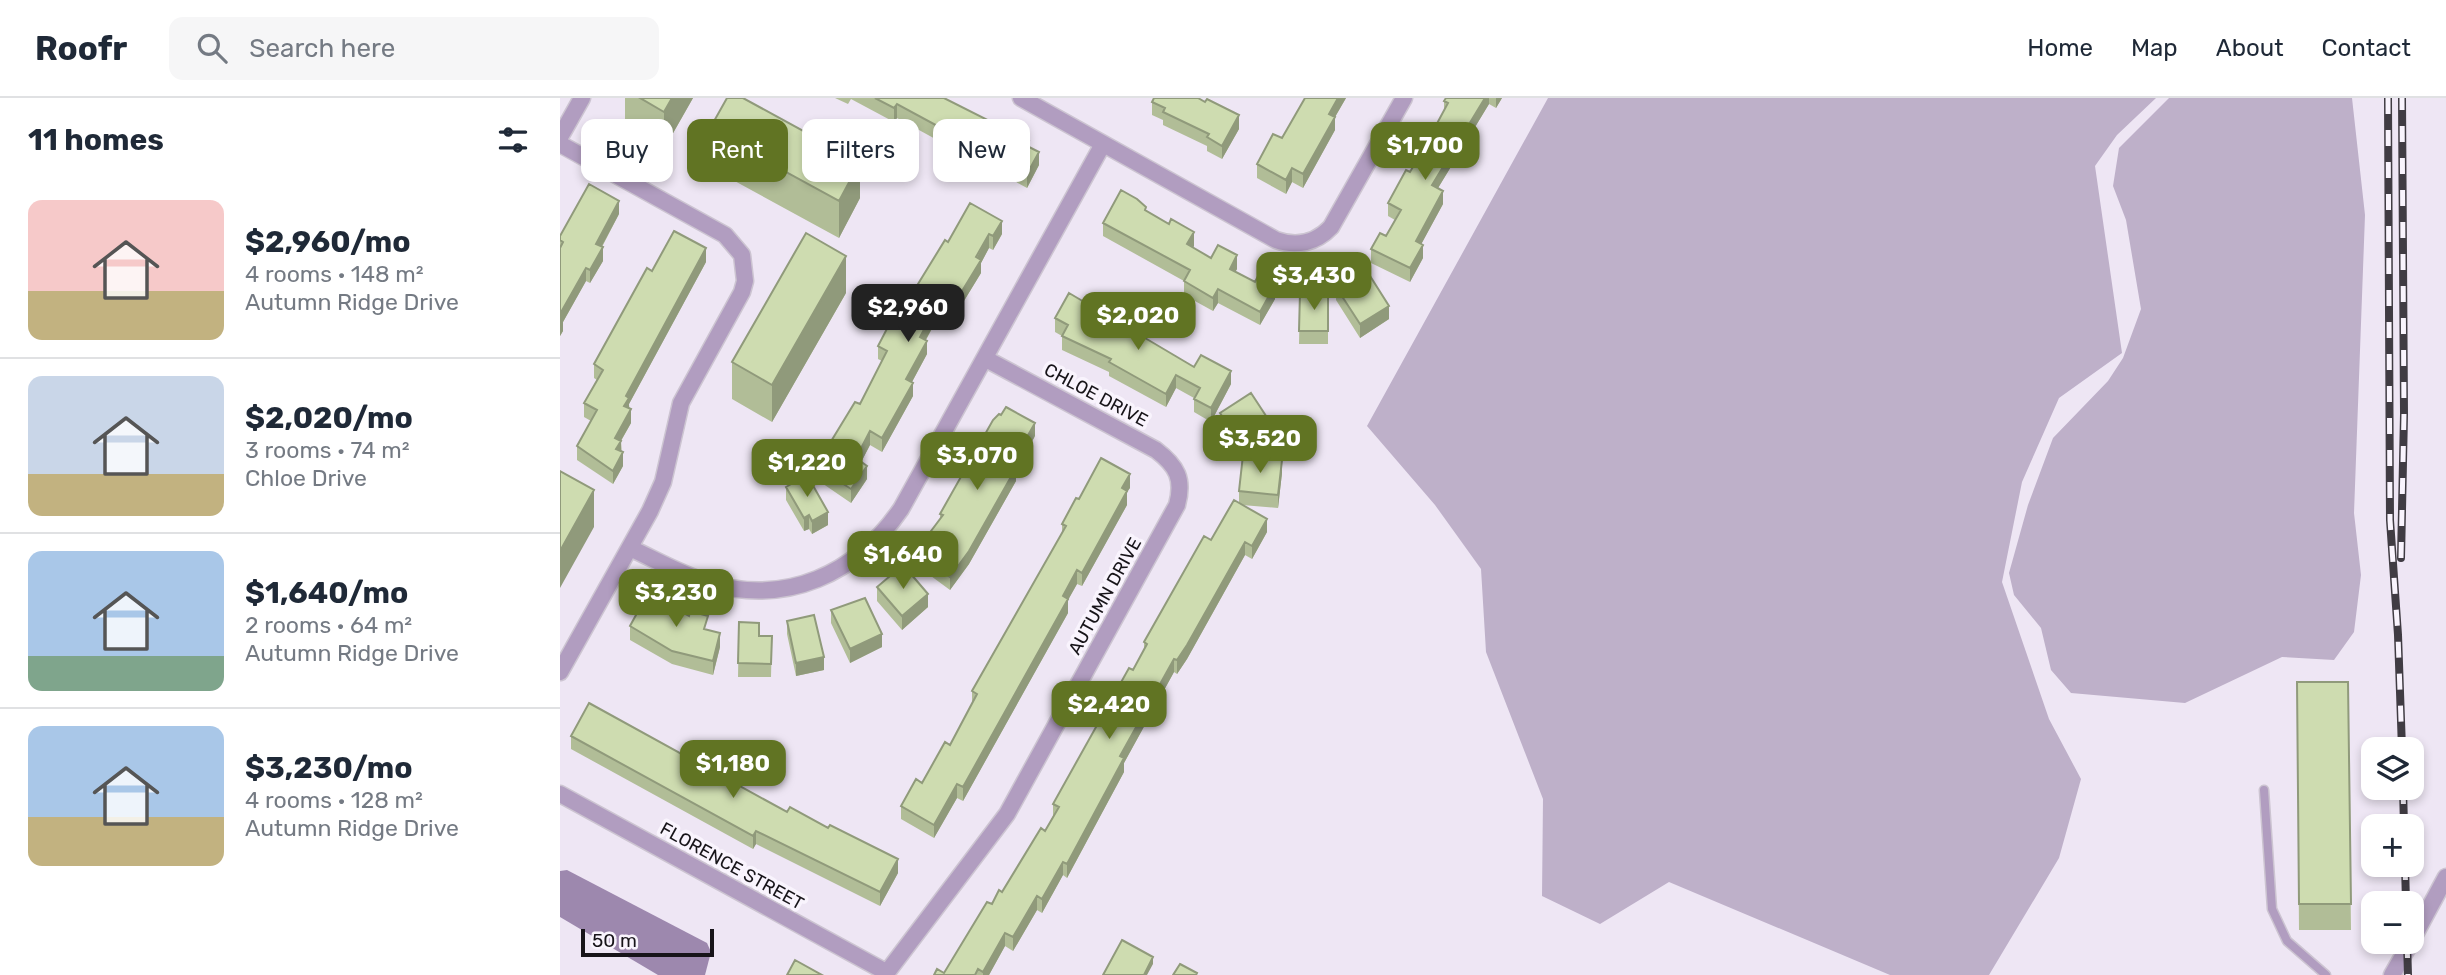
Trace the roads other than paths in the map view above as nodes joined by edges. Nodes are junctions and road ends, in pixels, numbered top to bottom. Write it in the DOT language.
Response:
graph roads {
  1 [pos="582,98"];
  2 [pos="1021,98"];
  3 [pos="1404,98"];
  4 [pos="561,136"];
  5 [pos="1103,144"];
  6 [pos="986,359"];
  7 [pos="1180,475"];
  8 [pos="630,548"];
  9 [pos="560,671"];
  10 [pos="2264,790"];
  11 [pos="560,794"];
  12 [pos="2446,877"];
  13 [pos="2424,917"];
  14 [pos="2404,954"];
  15 [pos="885,974"];
  16 [pos="2326,975"];
  17 [pos="2392,975"];
  1 -- 4 [label="street"];
  2 -- 5 [label="street"];
  3 -- 5 [label="street"];
  4 -- 8 [label="street"];
  5 -- 6 [label="street"];
  6 -- 7 [label="street, CHLOE DRIVE"];
  6 -- 8 [label="street"];
  7 -- 15 [label="street, AUTUMN DRIVE"];
  8 -- 9 [label="street"];
  10 -- 16 [label="lane"];
  11 -- 15 [label="street, FLORENCE STREET"];
  12 -- 13 [label="street"];
  14 -- 17 [label="street"];
}
